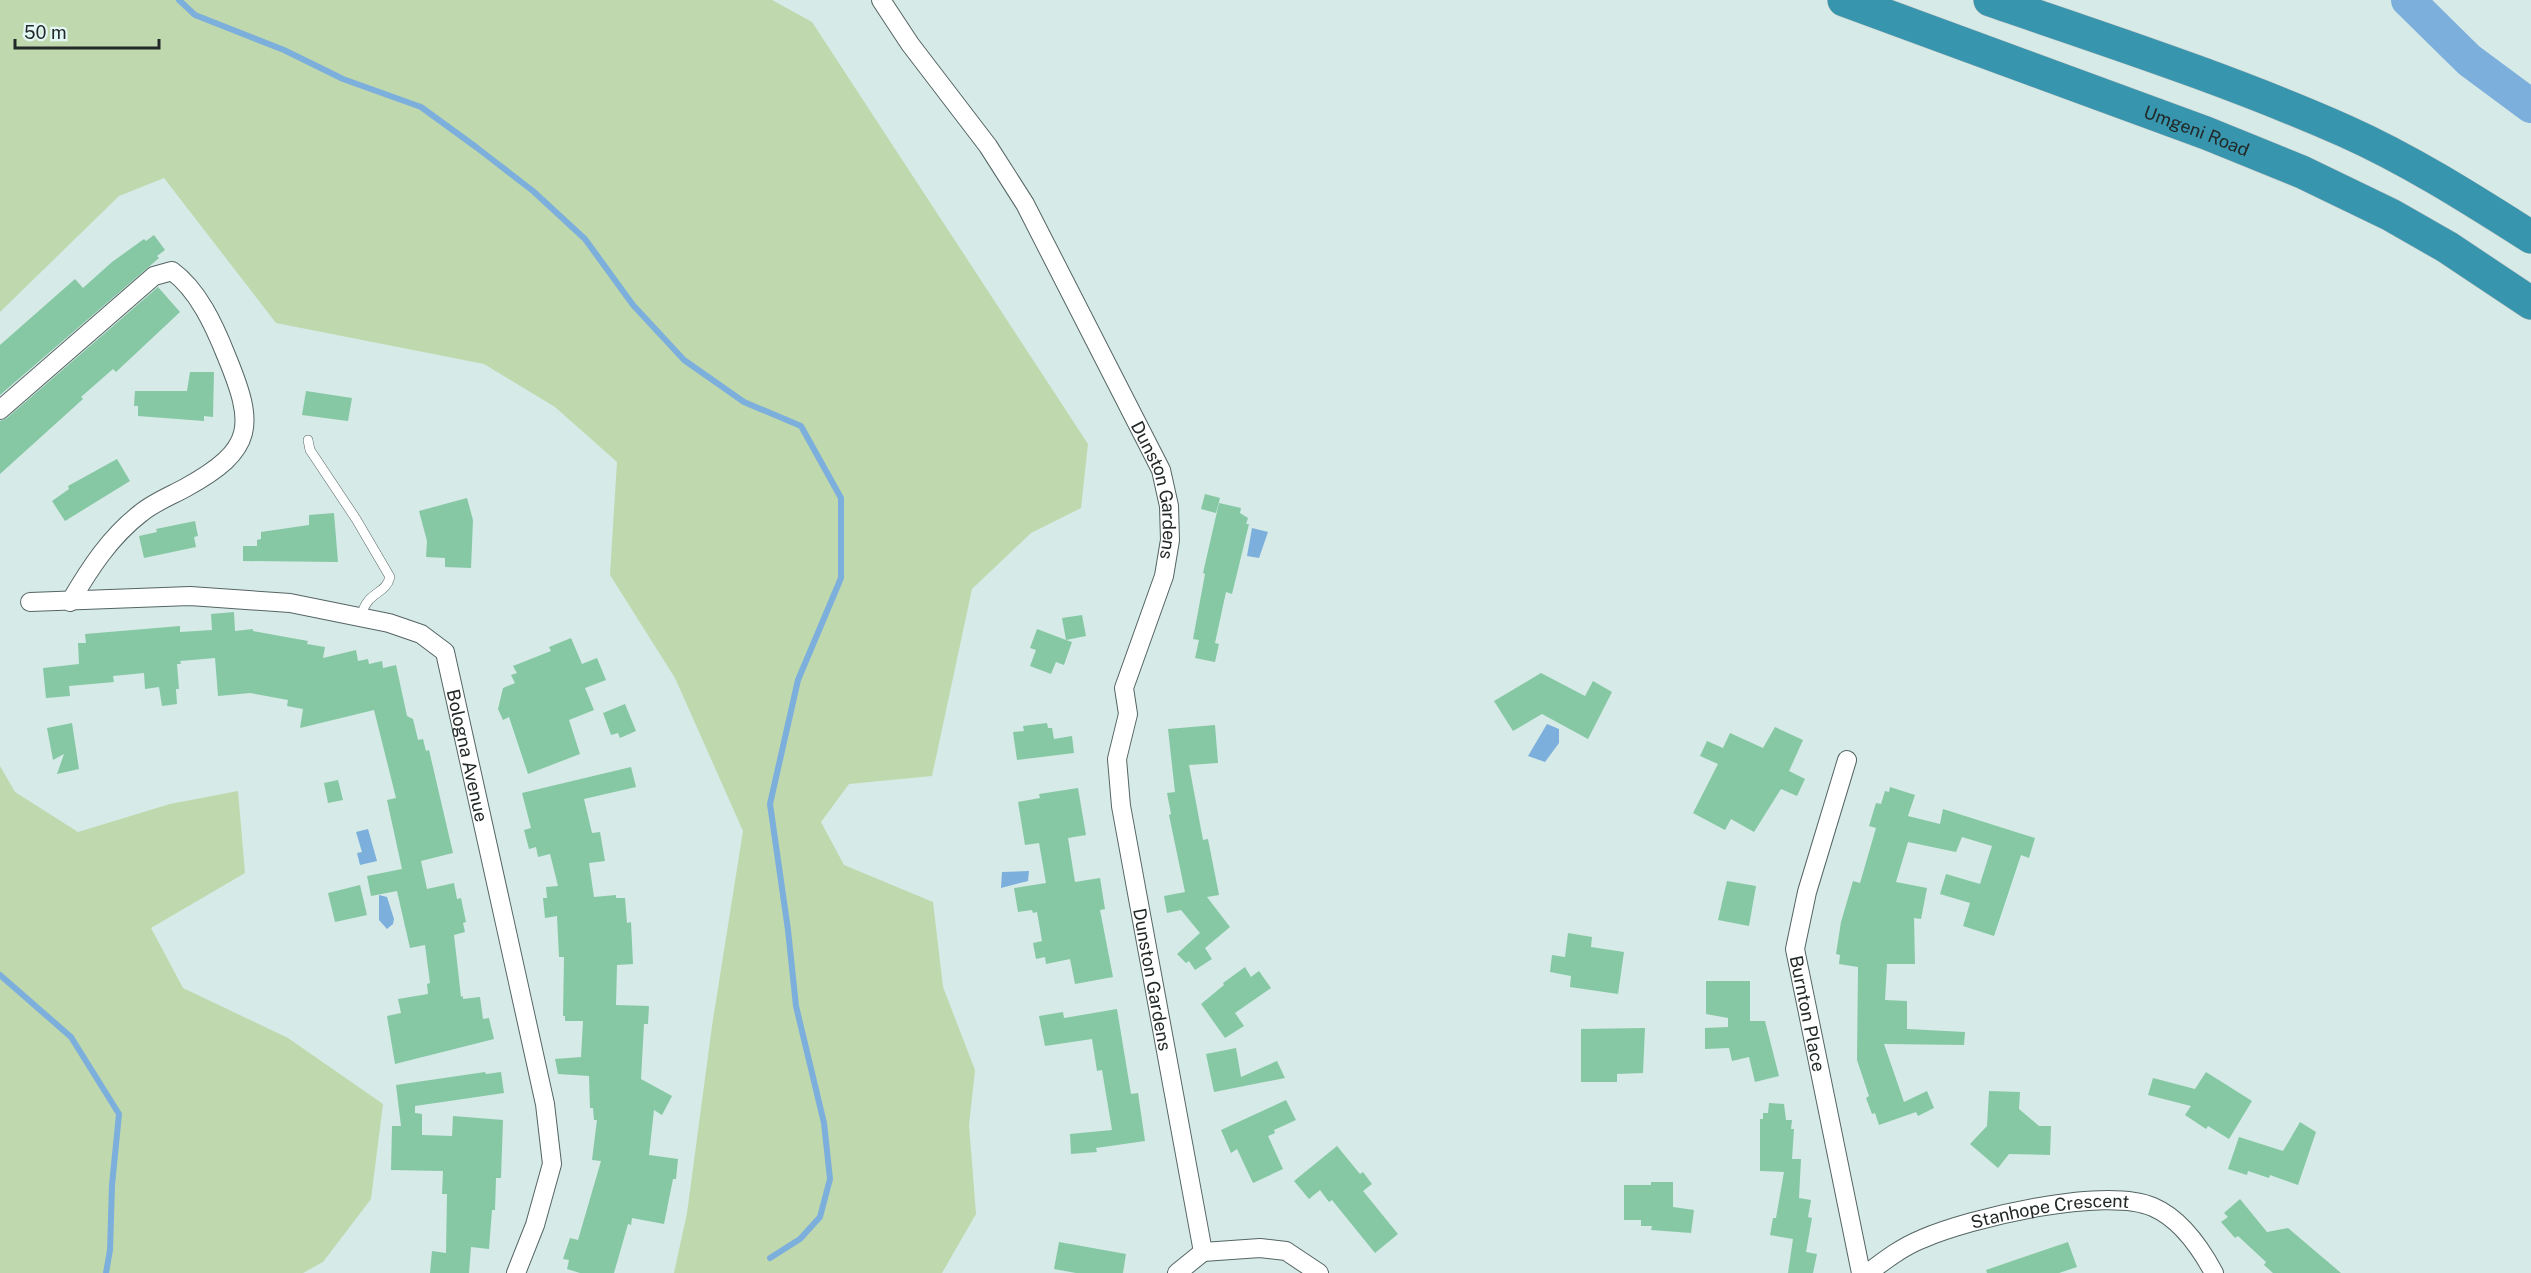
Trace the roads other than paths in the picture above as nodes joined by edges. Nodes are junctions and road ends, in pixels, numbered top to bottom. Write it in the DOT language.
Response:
graph roads {
  1 [pos="881,0"];
  2 [pos="1844,0"];
  3 [pos="1990,0"];
  4 [pos="2531,237"];
  5 [pos="2531,303"];
  6 [pos="0,410"];
  7 [pos="308,440"];
  8 [pos="30,602"];
  9 [pos="70,602"];
  10 [pos="361,617"];
  11 [pos="1846,760"];
  12 [pos="1203,1252"];
  13 [pos="516,1273"];
  14 [pos="1177,1273"];
  15 [pos="1319,1273"];
  16 [pos="1861,1273"];
  17 [pos="1868,1273"];
  18 [pos="2214,1273"];
  1 -- 12 [label="street, Dunston Gardens"];
  2 -- 5 [label="highway, Umgeni Road"];
  3 -- 4 [label="highway"];
  6 -- 9 [label="street"];
  7 -- 10 [label="lane"];
  8 -- 9 [label="street, Bologna Avenue"];
  9 -- 10 [label="street, Bologna Avenue"];
  10 -- 13 [label="street, Bologna Avenue"];
  11 -- 16 [label="street, Burnton Place"];
  12 -- 14 [label="street"];
  12 -- 15 [label="street"];
  17 -- 18 [label="street, Stanhope Crescent"];
}
